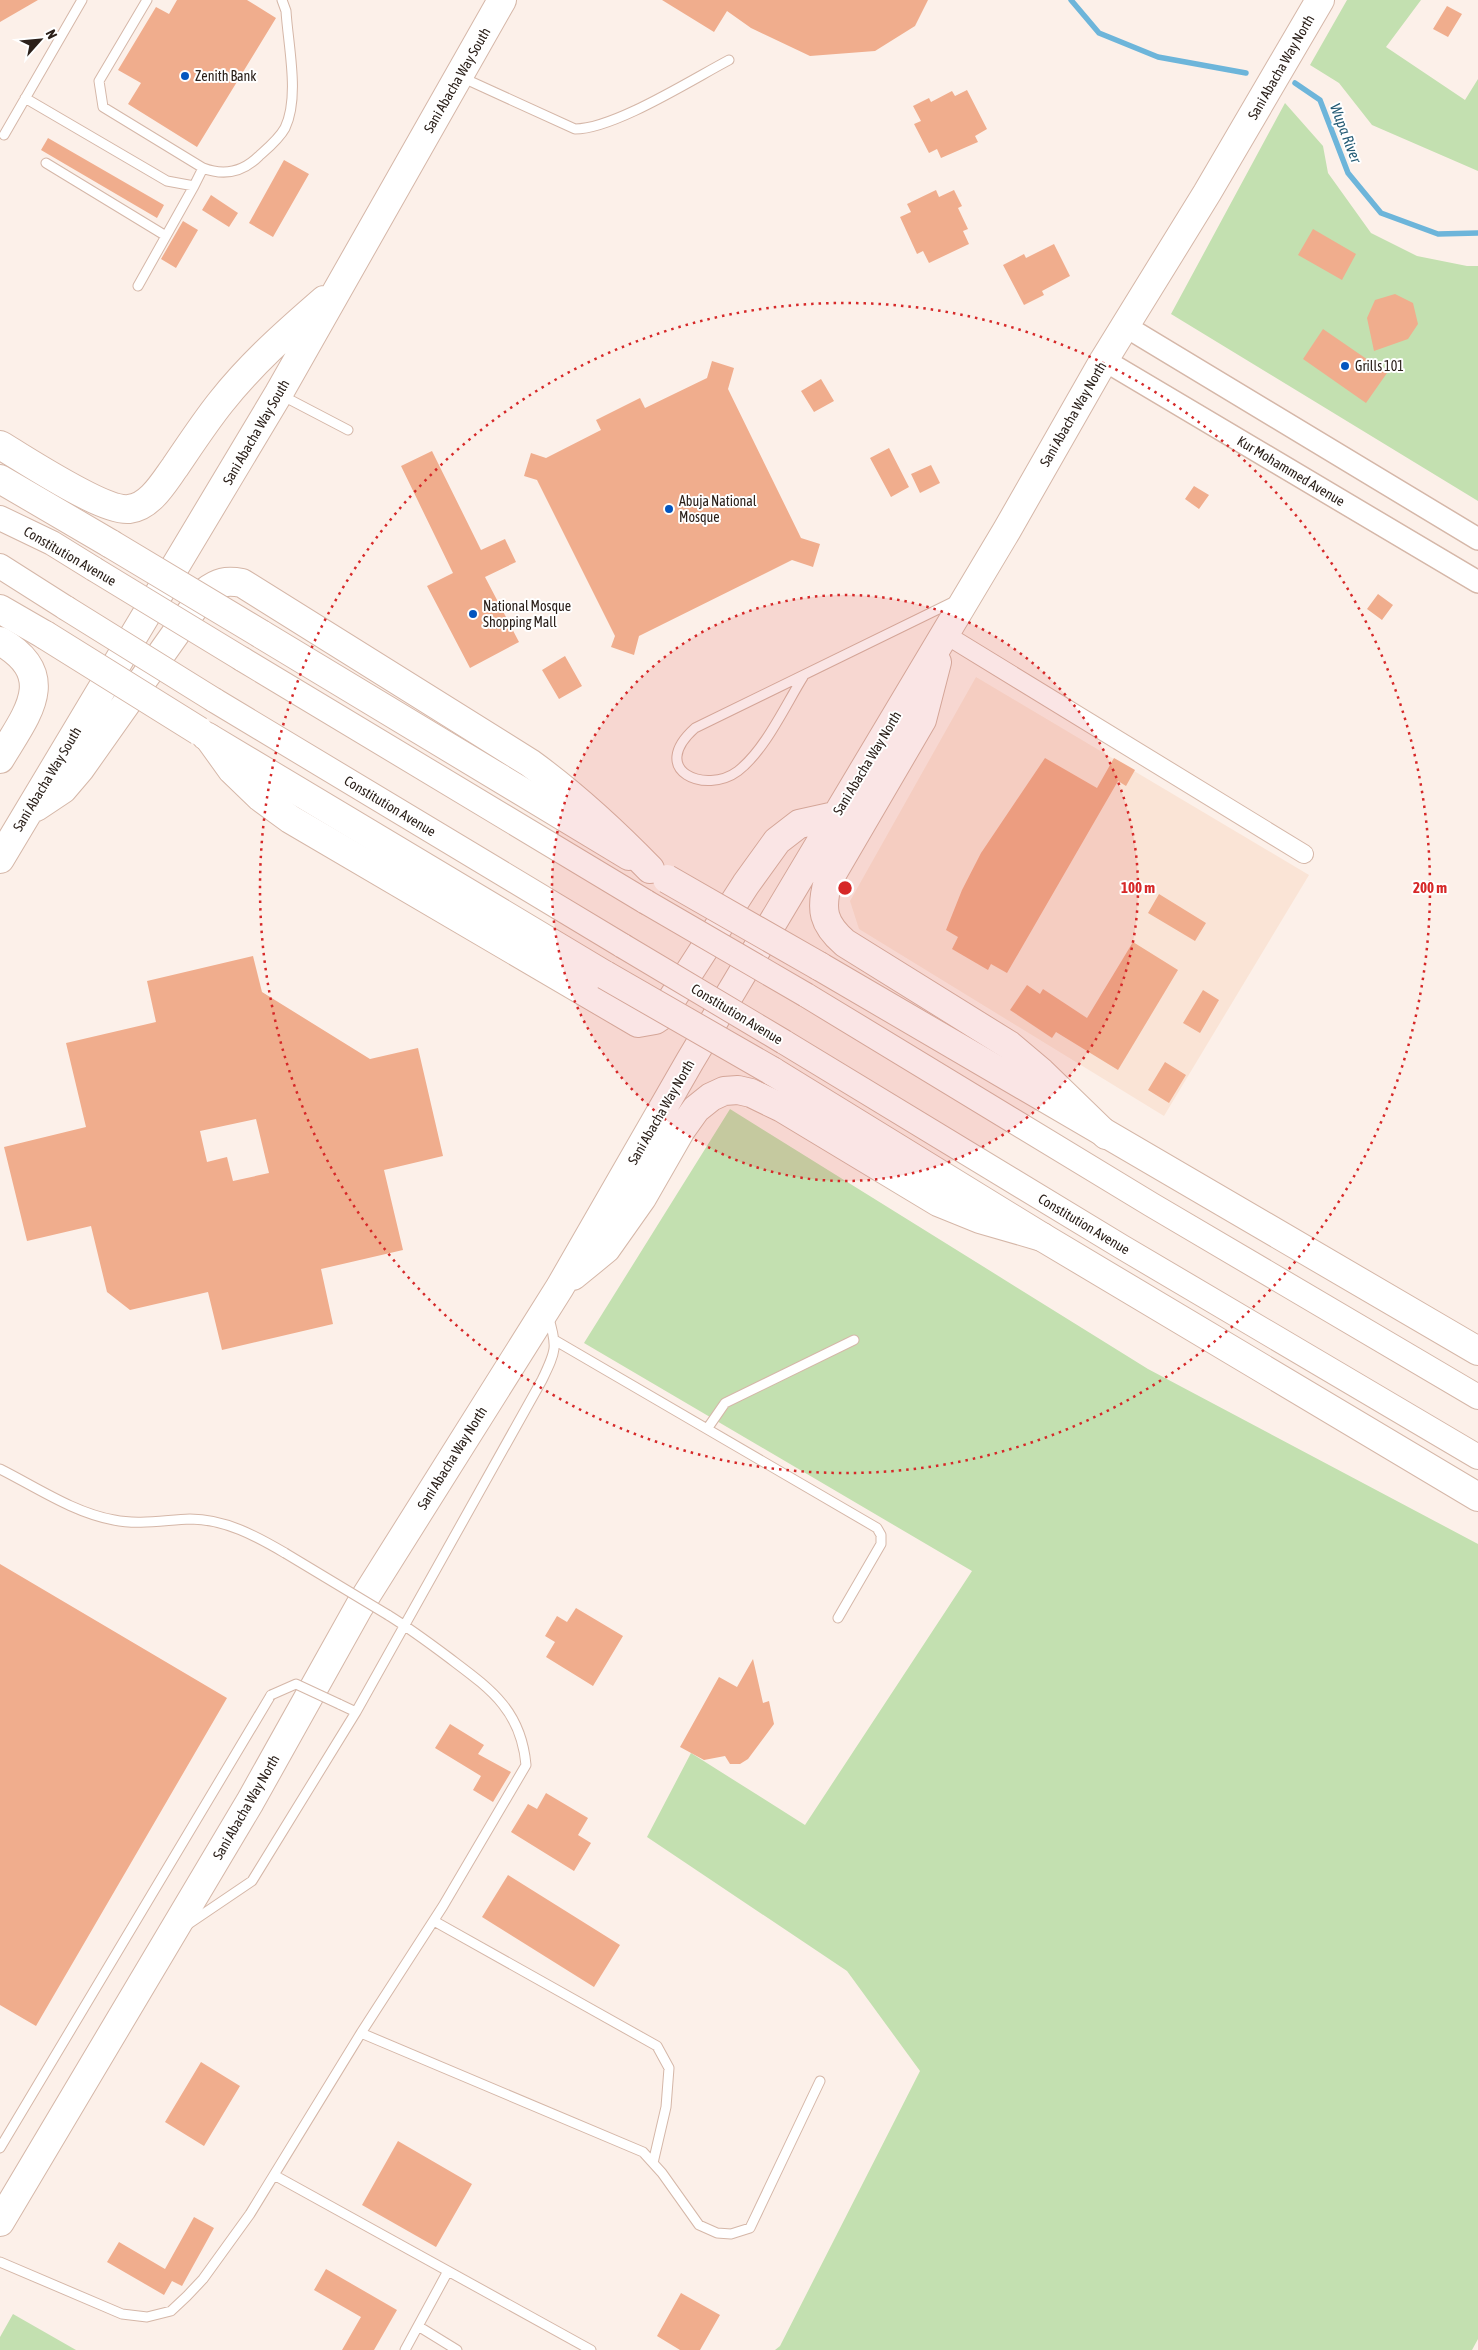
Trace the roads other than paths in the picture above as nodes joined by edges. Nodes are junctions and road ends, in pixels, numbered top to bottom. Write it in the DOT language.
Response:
graph roads {
  1 [pos="82,0"];
  2 [pos="147,0"];
  3 [pos="282,0"];
  4 [pos="1320,0"];
  5 [pos="498,1"];
  6 [pos="729,60"];
  7 [pos="459,76"];
  8 [pos="25,98"];
  9 [pos="4,135"];
  10 [pos="46,162"];
  11 [pos="203,168"];
  12 [pos="194,186"];
  13 [pos="166,236"];
  14 [pos="138,286"];
  15 [pos="340,286"];
  16 [pos="1125,326"];
  17 [pos="1104,360"];
  18 [pos="279,393"];
  19 [pos="348,430"];
  20 [pos="0,446"];
  21 [pos="0,479"];
  22 [pos="0,518"];
  23 [pos="1478,539"];
  24 [pos="0,566"];
  25 [pos="1478,582"];
  26 [pos="966,595"];
  27 [pos="0,609"];
  28 [pos="944,633"];
  29 [pos="0,642"];
  30 [pos="804,677"];
  31 [pos="204,735"];
  32 [pos="0,759"];
  33 [pos="28,812"];
  34 [pos="835,816"];
  35 [pos="1304,854"];
  36 [pos="0,859"];
  37 [pos="658,874"];
  38 [pos="1106,1135"];
  39 [pos="1042,1237"];
  40 [pos="553,1298"];
  41 [pos="854,1340"];
  42 [pos="556,1341"];
  43 [pos="1478,1351"];
  44 [pos="1478,1397"];
  45 [pos="707,1429"];
  46 [pos="1478,1457"];
  47 [pos="0,1469"];
  48 [pos="1474,1497"];
  49 [pos="838,1618"];
  50 [pos="405,1625"];
  51 [pos="356,1712"];
  52 [pos="434,1921"];
  53 [pos="170,1937"];
  54 [pos="362,2033"];
  55 [pos="820,2081"];
  56 [pos="0,2148"];
  57 [pos="654,2163"];
  58 [pos="274,2175"];
  59 [pos="0,2222"];
  60 [pos="3,2263"];
  61 [pos="448,2272"];
  62 [pos="418,2326"];
  63 [pos="405,2350"];
  64 [pos="457,2350"];
  65 [pos="591,2350"];
  1 -- 8 [label="lane"];
  2 -- 11 [label="lane"];
  3 -- 11 [label="lane"];
  4 -- 16 [label="main road, Sani Abacha Way North"];
  5 -- 7 [label="main road, Sani Abacha Way South"];
  6 -- 7 [label="lane"];
  7 -- 15 [label="main road, Sani Abacha Way South"];
  8 -- 9 [label="lane"];
  8 -- 12 [label="lane"];
  10 -- 13 [label="lane"];
  11 -- 12 [label="lane"];
  12 -- 13 [label="lane"];
  13 -- 14 [label="lane"];
  15 -- 18 [label="main road, Sani Abacha Way South"];
  15 -- 20 [label="main road"];
  16 -- 17 [label="main road, Sani Abacha Way North"];
  16 -- 23 [label="street"];
  17 -- 25 [label="street, Kur Mohammed Avenue"];
  17 -- 26 [label="main road, Sani Abacha Way North"];
  18 -- 19 [label="lane"];
  18 -- 33 [label="main road, Sani Abacha Way South"];
  21 -- 37 [label="main road, bridge"];
  22 -- 44 [label="main road, Constitution Avenue, bridge"];
  24 -- 46 [label="main road, Constitution Avenue, bridge"];
  26 -- 28 [label="main road, Sani Abacha Way North"];
  26 -- 30 [label="lane"];
  27 -- 31 [label="main road, bridge"];
  28 -- 34 [label="main road, Sani Abacha Way North"];
  28 -- 35 [label="street"];
  28 -- 38 [label="main road"];
  29 -- 32 [label="main road"];
  30 -- 30 [label="lane"];
  31 -- 34 [label="main road"];
  31 -- 39 [label="main road, bridge"];
  33 -- 36 [label="main road, Sani Abacha Way South"];
  33 -- 37 [label="main road"];
  34 -- 40 [label="main road, Sani Abacha Way North"];
  37 -- 38 [label="main road, bridge"];
  38 -- 43 [label="main road"];
  39 -- 40 [label="main road"];
  39 -- 48 [label="main road"];
  40 -- 42 [label="lane"];
  40 -- 53 [label="main road, Sani Abacha Way North"];
  41 -- 45 [label="lane"];
  42 -- 45 [label="lane"];
  42 -- 50 [label="lane"];
  45 -- 49 [label="lane"];
  47 -- 50 [label="lane, bridge"];
  50 -- 51 [label="lane"];
  50 -- 52 [label="lane"];
  51 -- 53 [label="lane"];
  51 -- 56 [label="lane, bridge"];
  52 -- 54 [label="lane"];
  52 -- 57 [label="lane"];
  53 -- 59 [label="main road, Sani Abacha Way North"];
  54 -- 57 [label="lane"];
  54 -- 58 [label="lane"];
  55 -- 57 [label="lane"];
  58 -- 60 [label="lane"];
  58 -- 61 [label="lane"];
  61 -- 62 [label="lane"];
  61 -- 65 [label="lane"];
  62 -- 63 [label="lane"];
  62 -- 64 [label="lane"];
}
